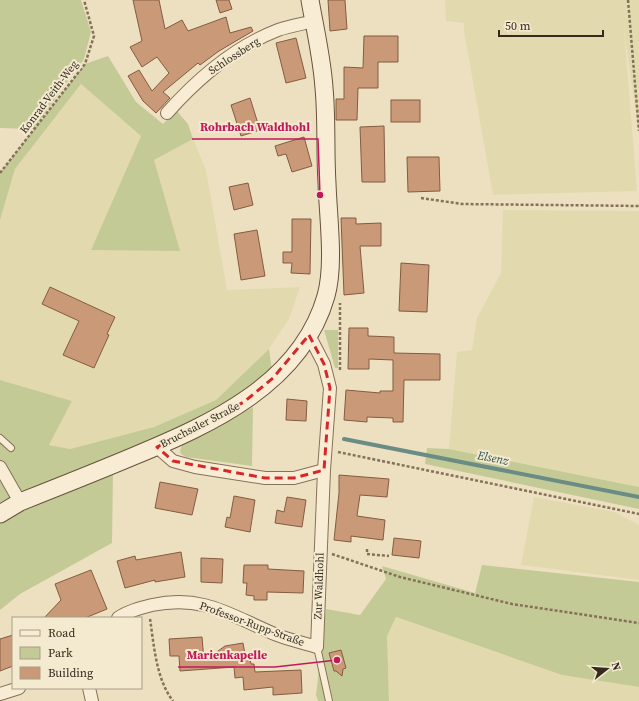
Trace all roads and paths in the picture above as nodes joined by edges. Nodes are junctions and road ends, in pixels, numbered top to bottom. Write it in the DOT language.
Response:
graph roads {
  1 [pos="84,0"];
  2 [pos="310,0"];
  3 [pos="628,0"];
  4 [pos="314,21"];
  5 [pos="166,112"];
  6 [pos="639,130"];
  7 [pos="0,174"];
  8 [pos="421,198"];
  9 [pos="639,206"];
  10 [pos="340,301"];
  11 [pos="310,336"];
  12 [pos="340,372"];
  13 [pos="0,438"];
  14 [pos="157,446"];
  15 [pos="11,448"];
  16 [pos="325,449"];
  17 [pos="0,467"];
  18 [pos="324,470"];
  19 [pos="20,502"];
  20 [pos="0,514"];
  21 [pos="639,514"];
  22 [pos="367,549"];
  23 [pos="320,551"];
  24 [pos="389,556"];
  25 [pos="148,606"];
  26 [pos="120,617"];
  27 [pos="639,623"];
  28 [pos="317,647"];
  29 [pos="16,689"];
  30 [pos="89,689"];
  31 [pos="0,694"];
  32 [pos="92,701"];
  33 [pos="173,701"];
  34 [pos="329,701"];
  1 -- 7 [label="path, Konrad-Veith-Weg"];
  2 -- 4 [label="main road, Bruchsaler Straße"];
  3 -- 6 [label="path"];
  4 -- 5 [label="street, Schlossberg"];
  4 -- 11 [label="main road, Bruchsaler Straße"];
  8 -- 9 [label="path"];
  10 -- 12 [label="path"];
  11 -- 14 [label="main road, Bruchsaler Straße"];
  11 -- 16 [label="street, Zur Waldhohl"];
  13 -- 15 [label="lane"];
  14 -- 18 [label="street"];
  14 -- 19 [label="main road, Bruchsaler Straße"];
  16 -- 18 [label="street, Zur Waldhohl"];
  16 -- 21 [label="path"];
  17 -- 19 [label="street"];
  18 -- 23 [label="street, Zur Waldhohl"];
  19 -- 20 [label="main road, Bruchsaler Straße"];
  22 -- 24 [label="path"];
  23 -- 27 [label="path"];
  23 -- 28 [label="street, Zur Waldhohl"];
  25 -- 26 [label="street, Professor-Rupp-Straße"];
  25 -- 28 [label="street, Professor-Rupp-Straße"];
  25 -- 33 [label="path"];
  28 -- 34 [label="lane, Zur Waldhohl"];
  29 -- 31 [label="street"];
  30 -- 32 [label="street"];
}
